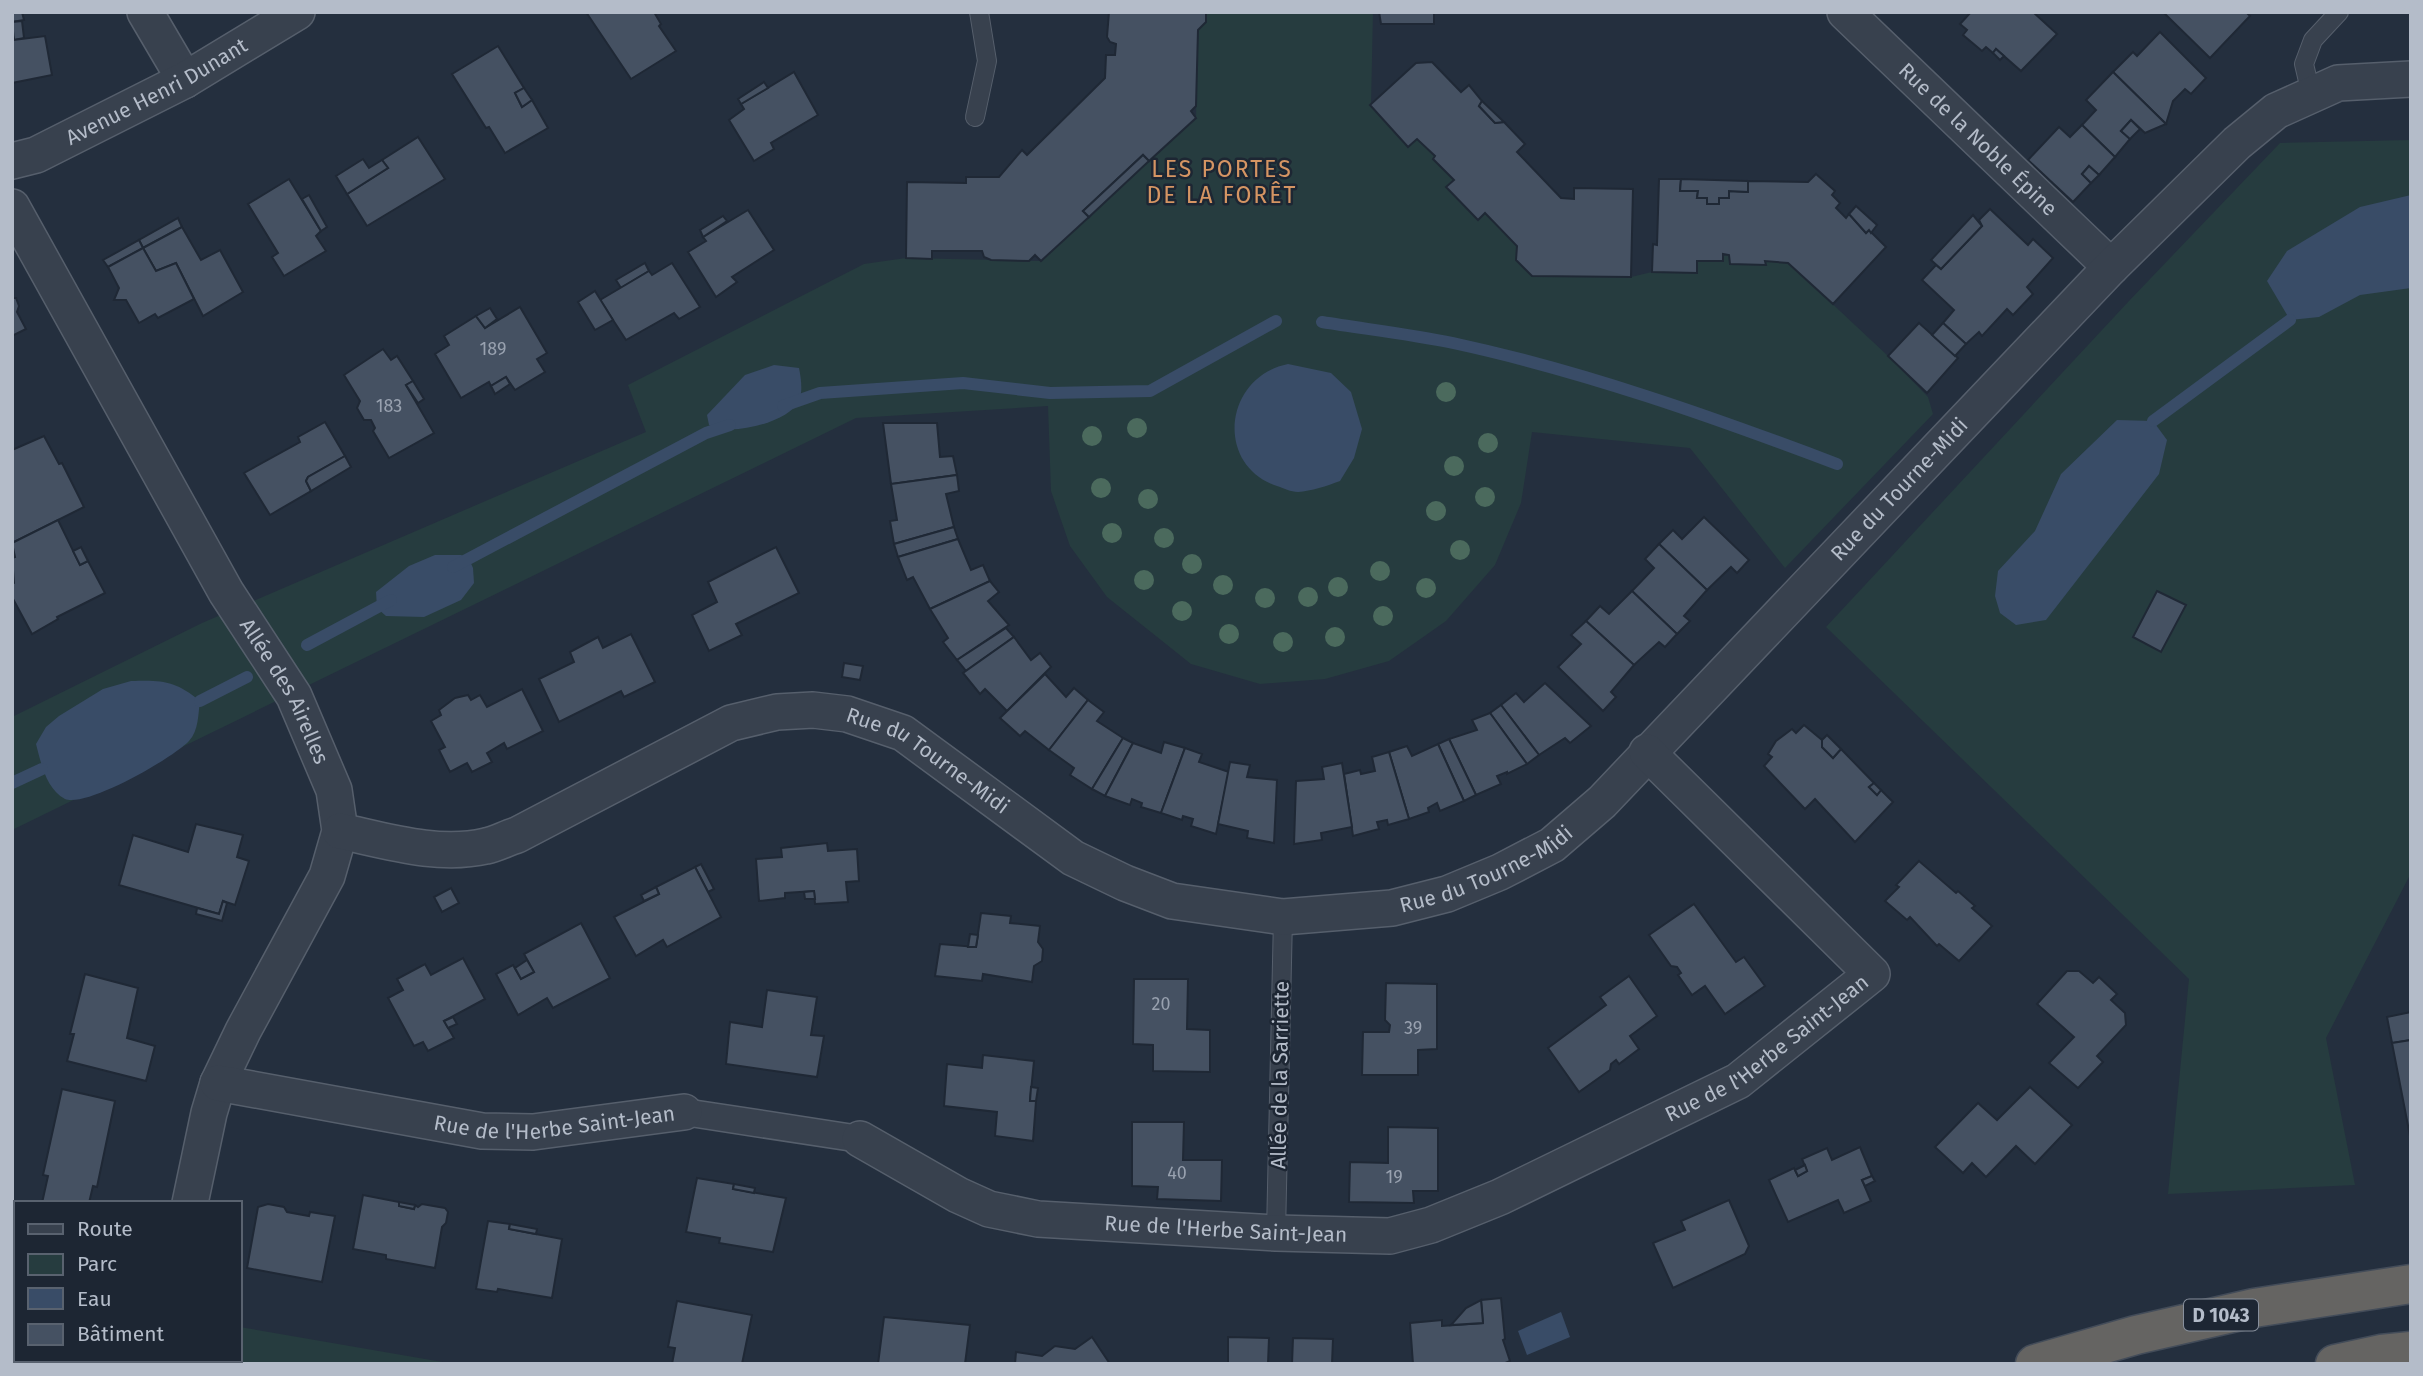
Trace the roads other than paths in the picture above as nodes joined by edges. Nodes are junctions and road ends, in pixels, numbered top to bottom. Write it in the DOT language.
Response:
graph roads {
  1 [pos="145,12"];
  2 [pos="296,12"];
  3 [pos="979,12"];
  4 [pos="1845,12"];
  5 [pos="2339,12"];
  6 [pos="2411,79"];
  7 [pos="185,80"];
  8 [pos="2311,94"];
  9 [pos="975,117"];
  10 [pos="12,161"];
  11 [pos="12,207"];
  12 [pos="2112,267"];
  13 [pos="1647,752"];
  14 [pos="340,831"];
  15 [pos="1283,917"];
  16 [pos="218,1083"];
  17 [pos="684,1112"];
  18 [pos="860,1139"];
  19 [pos="190,1201"];
  20 [pos="1276,1233"];
  21 [pos="2411,1284"];
  22 [pos="2411,1351"];
  23 [pos="2035,1364"];
  24 [pos="2335,1364"];
  1 -- 7 [label="street"];
  2 -- 7 [label="street, Avenue Henri Dunant"];
  3 -- 9 [label="lane"];
  4 -- 12 [label="street, Rue de la Noble Épine"];
  5 -- 8 [label="lane"];
  6 -- 8 [label="street, Rue du Tourne-Midi"];
  7 -- 10 [label="street, Avenue Henri Dunant"];
  8 -- 12 [label="street, Rue du Tourne-Midi"];
  11 -- 14 [label="street, Allée des Airelles"];
  12 -- 13 [label="street, Rue du Tourne-Midi"];
  13 -- 15 [label="street, Rue du Tourne-Midi"];
  13 -- 20 [label="street, Rue de l'Herbe Saint-Jean"];
  14 -- 15 [label="street, Rue du Tourne-Midi"];
  14 -- 16 [label="street, Allée des Airelles"];
  15 -- 20 [label="lane, Allée de la Sarriette"];
  16 -- 17 [label="street, Rue de l'Herbe Saint-Jean"];
  16 -- 19 [label="street, Allée des Airelles"];
  17 -- 18 [label="street, Rue de l'Herbe Saint-Jean"];
  18 -- 20 [label="street, Rue de l'Herbe Saint-Jean"];
  21 -- 23 [label="highway, D 1043"];
  22 -- 24 [label="highway"];
}
